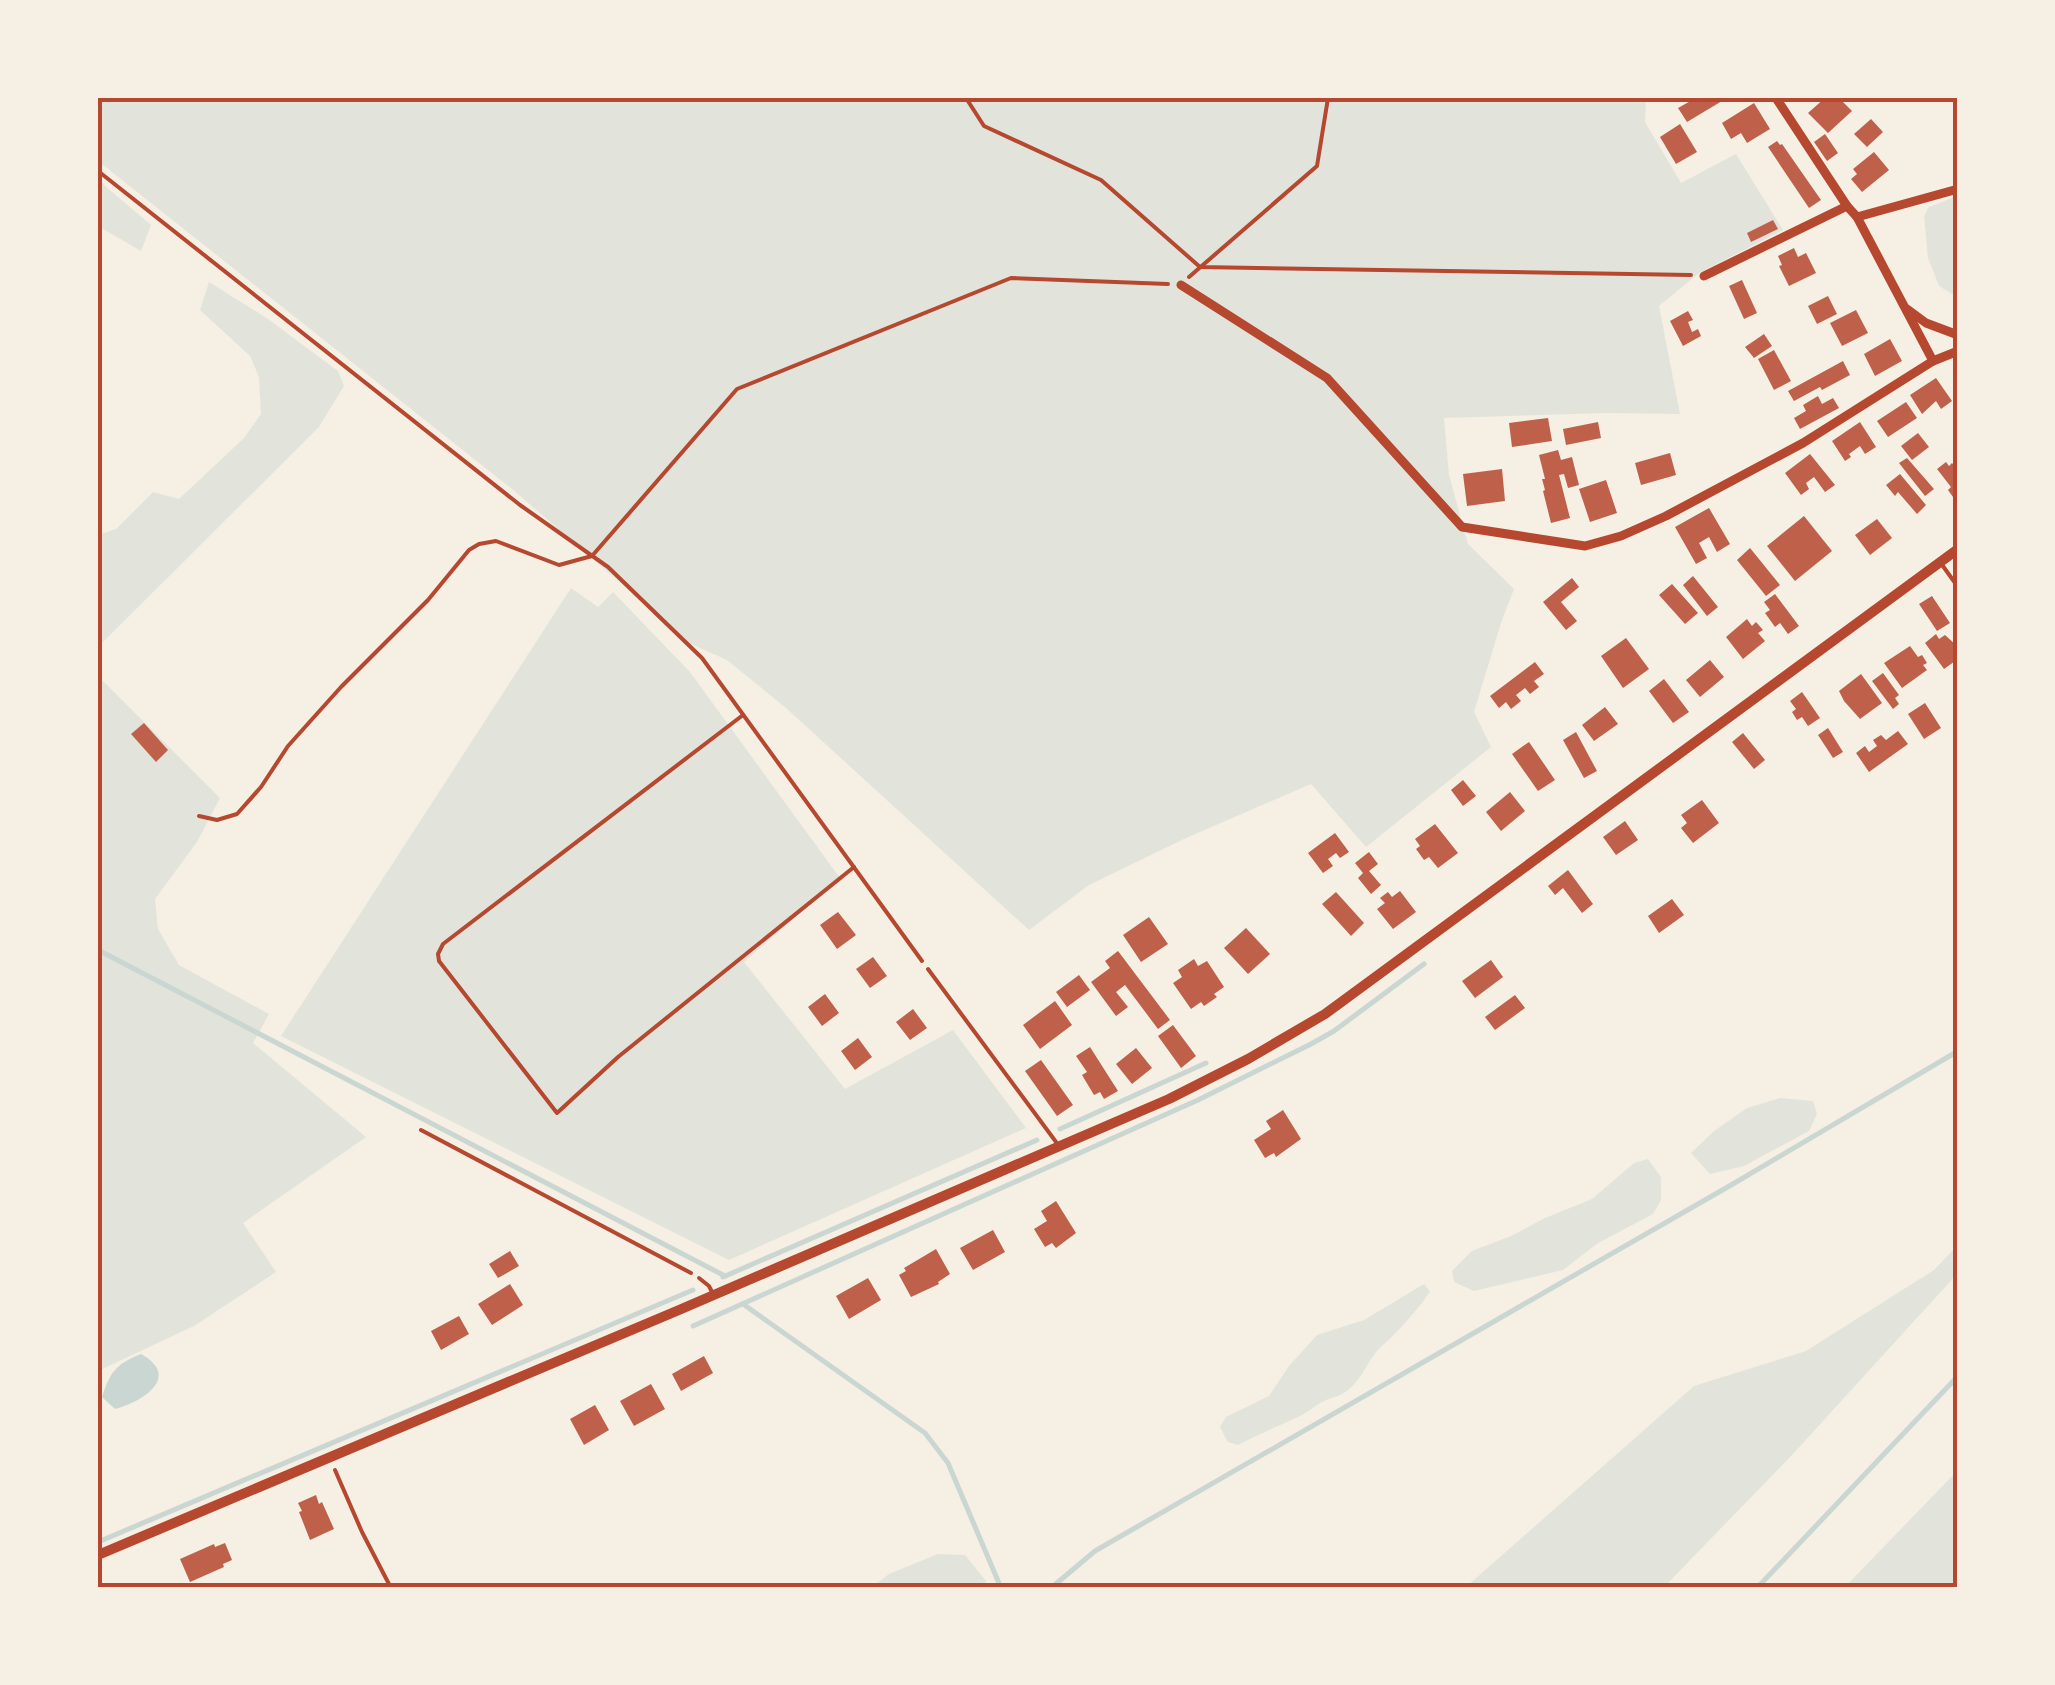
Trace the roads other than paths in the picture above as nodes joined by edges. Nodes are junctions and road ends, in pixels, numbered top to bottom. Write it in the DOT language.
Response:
graph roads {
  1 [pos="1776,98"];
  2 [pos="1958,189"];
  3 [pos="1847,206"];
  4 [pos="1857,217"];
  5 [pos="1704,276"];
  6 [pos="1181,284"];
  7 [pos="1906,308"];
  8 [pos="1958,335"];
  9 [pos="1958,350"];
  10 [pos="1933,361"];
  11 [pos="1958,549"];
  12 [pos="1940,562"];
  13 [pos="1958,587"];
  14 [pos="928,969"];
  15 [pos="1059,1146"];
  16 [pos="700,1278"];
  17 [pos="714,1295"];
  18 [pos="98,1555"];
  1 -- 3 [label="street"];
  2 -- 4 [label="street"];
  3 -- 4 [label="street"];
  3 -- 5 [label="street"];
  4 -- 7 [label="street"];
  6 -- 10 [label="street"];
  7 -- 8 [label="street"];
  7 -- 10 [label="street"];
  9 -- 10 [label="street"];
  11 -- 12 [label="street"];
  12 -- 13 [label="lane"];
  12 -- 15 [label="street"];
  14 -- 15 [label="lane"];
  15 -- 17 [label="street"];
  16 -- 17 [label="lane"];
  17 -- 18 [label="street"];
}
